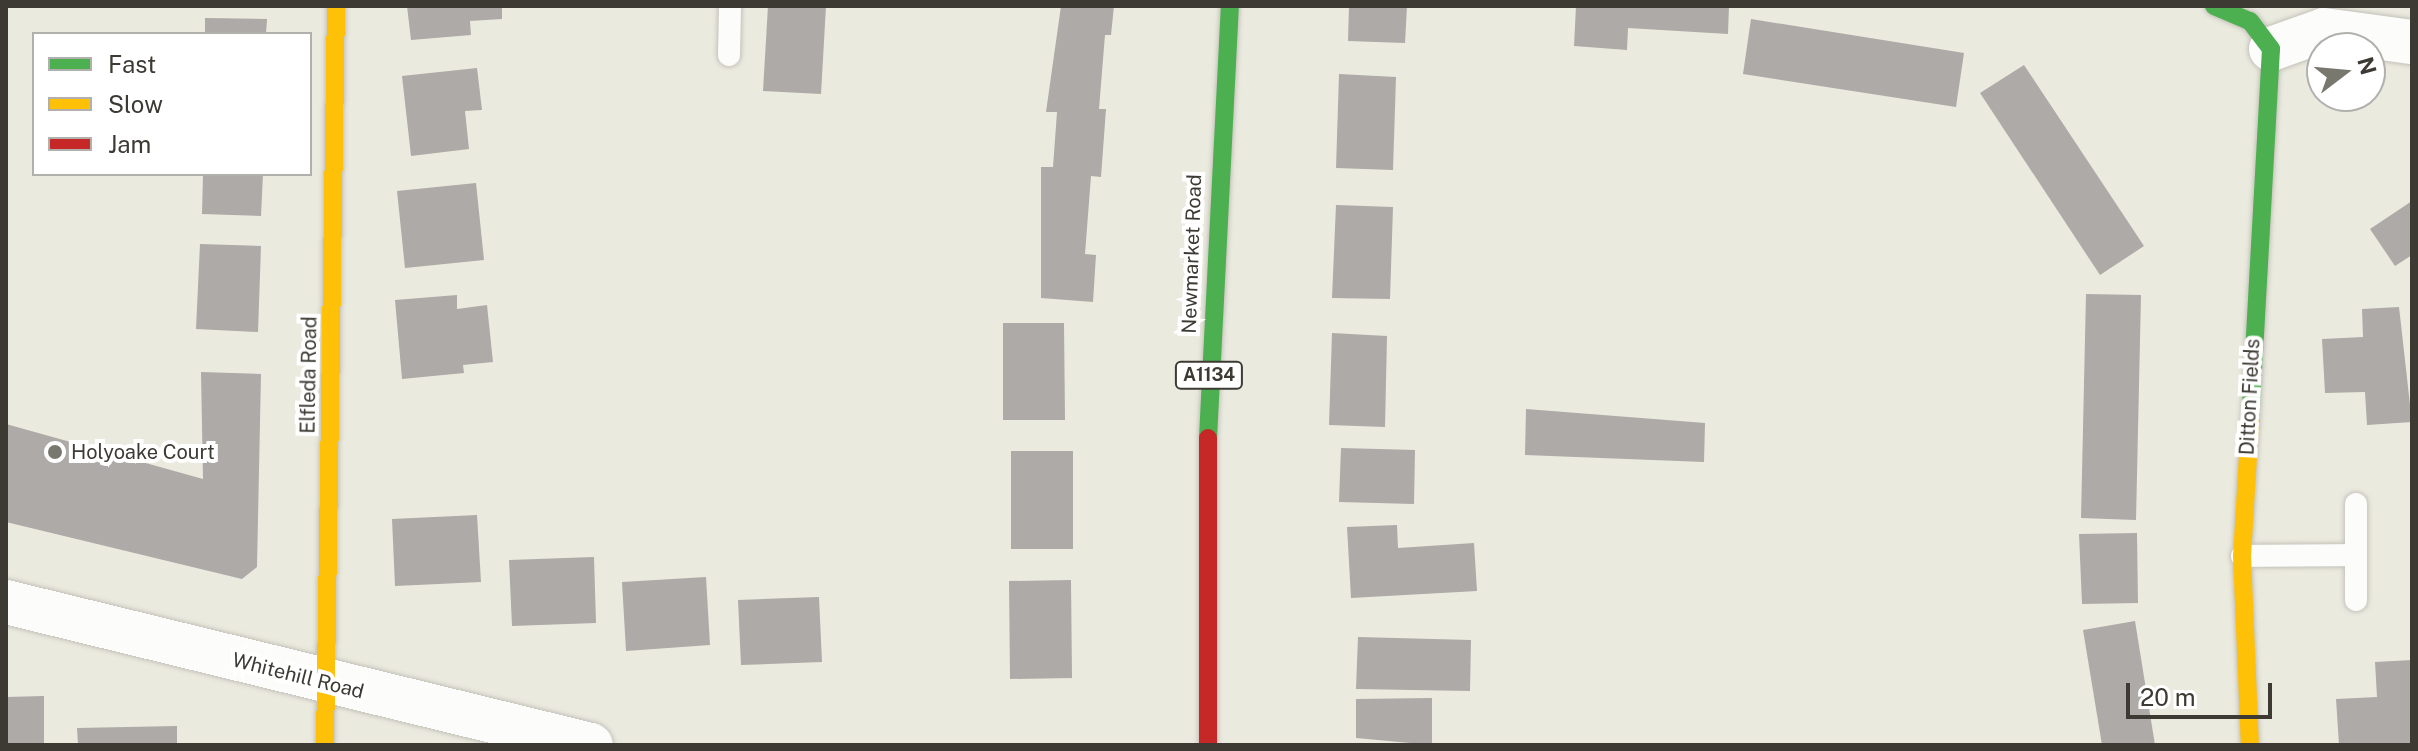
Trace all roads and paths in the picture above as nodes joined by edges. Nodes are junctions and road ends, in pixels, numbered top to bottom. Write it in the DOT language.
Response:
graph roads {
  1 [pos="336,6"];
  2 [pos="730,6"];
  3 [pos="1230,6"];
  4 [pos="2214,6"];
  5 [pos="2412,42"];
  6 [pos="2271,49"];
  7 [pos="729,55"];
  8 [pos="2356,504"];
  9 [pos="2356,555"];
  10 [pos="2242,556"];
  11 [pos="2356,600"];
  12 [pos="6,602"];
  13 [pos="328,684"];
  14 [pos="325,745"];
  15 [pos="591,745"];
  16 [pos="1208,745"];
  17 [pos="2250,745"];
  1 -- 13 [label="street, Elfleda Road"];
  2 -- 7 [label="lane"];
  3 -- 16 [label="street, Newmarket Road / A1134"];
  4 -- 6 [label="street"];
  5 -- 6 [label="street"];
  6 -- 10 [label="street, Ditton Fields"];
  8 -- 9 [label="lane"];
  9 -- 10 [label="lane"];
  9 -- 11 [label="lane"];
  10 -- 17 [label="street, Ditton Fields"];
  12 -- 13 [label="street, Whitehill Road"];
  13 -- 14 [label="street, Elfleda Road"];
  13 -- 15 [label="street, Whitehill Road"];
}
